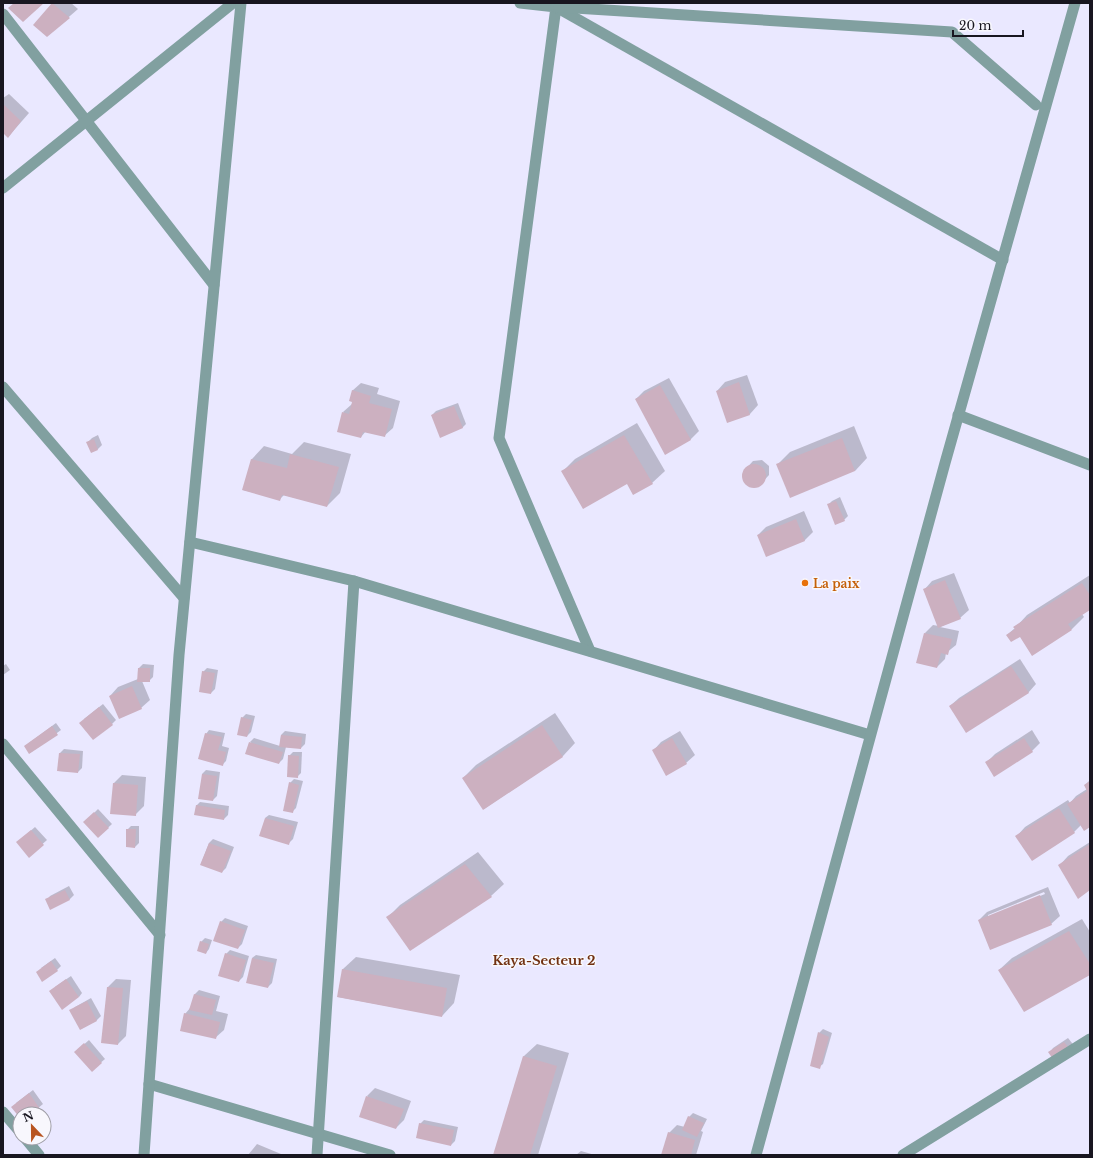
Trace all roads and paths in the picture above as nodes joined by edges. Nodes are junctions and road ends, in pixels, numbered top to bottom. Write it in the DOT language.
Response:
graph roads {
  1 [pos="233,3"];
  2 [pos="241,3"];
  3 [pos="520,3"];
  4 [pos="1075,3"];
  5 [pos="556,5"];
  6 [pos="3,14"];
  7 [pos="1036,105"];
  8 [pos="86,121"];
  9 [pos="3,188"];
  10 [pos="1003,260"];
  11 [pos="214,285"];
  12 [pos="3,388"];
  13 [pos="958,415"];
  14 [pos="1090,465"];
  15 [pos="190,542"];
  16 [pos="354,581"];
  17 [pos="184,598"];
  18 [pos="590,651"];
  19 [pos="870,735"];
  20 [pos="3,744"];
  21 [pos="160,935"];
  22 [pos="1090,1038"];
  23 [pos="149,1084"];
  24 [pos="3,1112"];
  25 [pos="12,1123"];
  26 [pos="318,1134"];
  27 [pos="32,1146"];
  28 [pos="39,1155"];
  29 [pos="144,1155"];
  30 [pos="317,1155"];
  31 [pos="390,1155"];
  32 [pos="756,1155"];
  33 [pos="903,1155"];
  1 -- 8 [label="street"];
  2 -- 11 [label="street"];
  3 -- 5 [label="street"];
  4 -- 10 [label="street"];
  5 -- 7 [label="street"];
  5 -- 10 [label="street"];
  5 -- 18 [label="street"];
  6 -- 8 [label="street"];
  8 -- 9 [label="street"];
  8 -- 11 [label="street"];
  10 -- 13 [label="street"];
  11 -- 15 [label="street"];
  12 -- 17 [label="street"];
  13 -- 14 [label="street"];
  13 -- 19 [label="street"];
  15 -- 16 [label="street"];
  15 -- 17 [label="street"];
  16 -- 18 [label="street"];
  16 -- 26 [label="street"];
  17 -- 21 [label="street"];
  18 -- 19 [label="street"];
  19 -- 32 [label="street"];
  20 -- 21 [label="street"];
  21 -- 23 [label="street"];
  22 -- 33 [label="street"];
  23 -- 26 [label="street"];
  23 -- 29 [label="street"];
  24 -- 25 [label="street"];
  26 -- 30 [label="street"];
  26 -- 31 [label="street"];
  27 -- 28 [label="street"];
}
